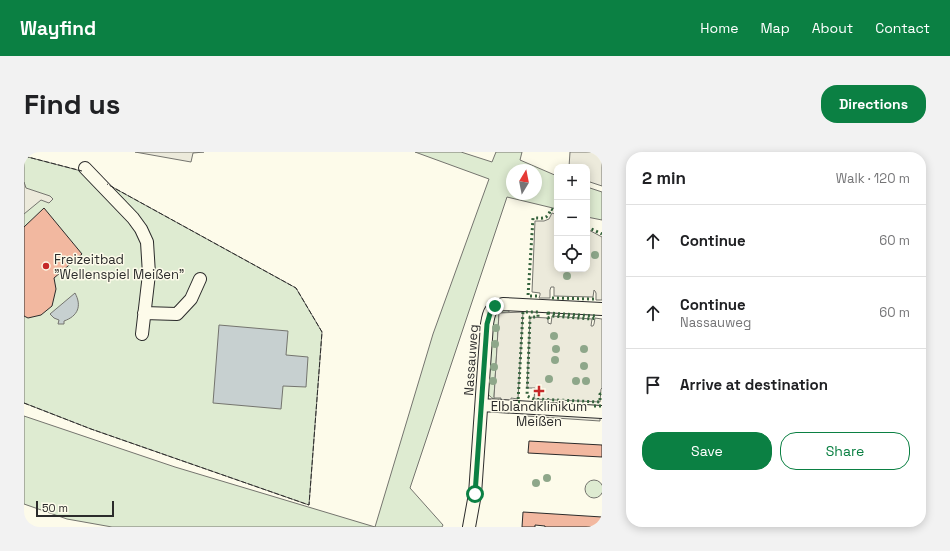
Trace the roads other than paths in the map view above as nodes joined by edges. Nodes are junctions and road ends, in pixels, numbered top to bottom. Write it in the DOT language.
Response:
graph roads {
  1 [pos="85,168"];
  2 [pos="200,279"];
  3 [pos="602,309"];
  4 [pos="144,313"];
  5 [pos="142,334"];
  6 [pos="482,405"];
  7 [pos="602,412"];
  8 [pos="469,527"];
  1 -- 4 [label="lane"];
  2 -- 4 [label="lane"];
  3 -- 6 [label="lane, Nassauweg"];
  4 -- 5 [label="lane"];
  6 -- 7 [label="lane, Nassauweg"];
  6 -- 8 [label="lane"];
}
